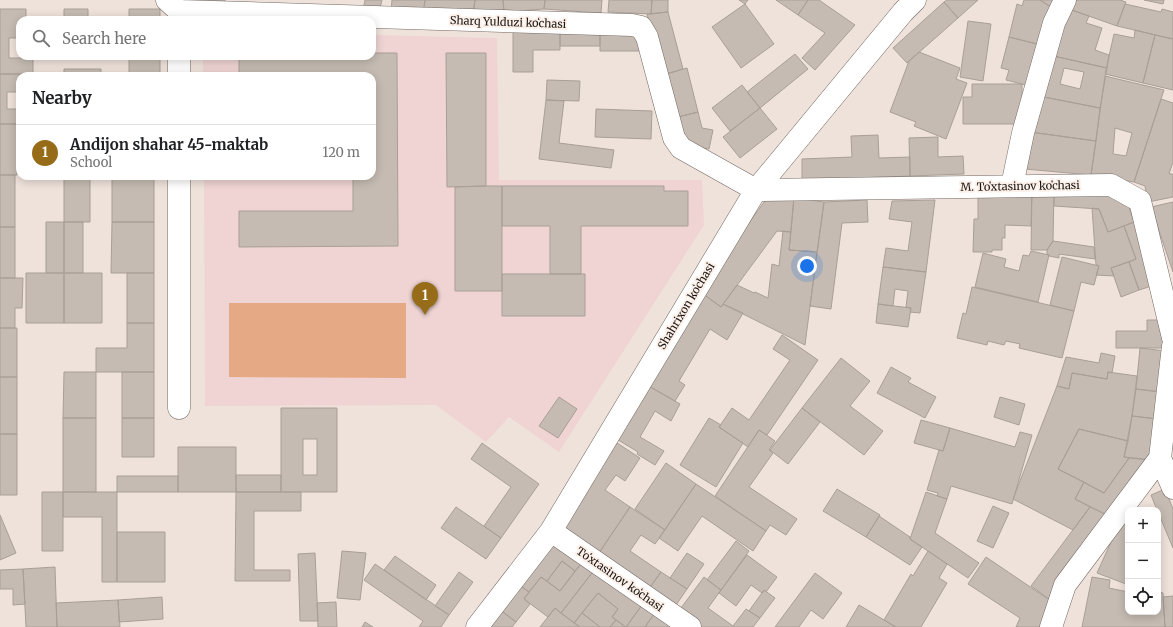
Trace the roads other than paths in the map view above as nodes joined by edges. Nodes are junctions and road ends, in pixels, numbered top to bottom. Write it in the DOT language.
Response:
graph roads {
  1 [pos="1065,0"];
  2 [pos="903,4"];
  3 [pos="175,10"];
  4 [pos="355,16"];
  5 [pos="376,17"];
  6 [pos="179,60"];
  7 [pos="179,72"];
  8 [pos="179,180"];
  9 [pos="1012,186"];
  10 [pos="756,190"];
  11 [pos="1173,338"];
  12 [pos="1173,346"];
  13 [pos="179,408"];
  14 [pos="1160,458"];
  15 [pos="1173,488"];
  16 [pos="551,530"];
  17 [pos="478,627"];
  18 [pos="690,627"];
  19 [pos="1051,627"];
  1 -- 9 [label="street"];
  2 -- 10 [label="street, Shahrixon koʻchasi"];
  3 -- 4 [label="street, Sharq Yulduzi koʻchasi"];
  5 -- 10 [label="street, Sharq Yulduzi koʻchasi"];
  6 -- 7 [label="street"];
  8 -- 13 [label="street"];
  9 -- 10 [label="street, M. Toʻxtasinov koʻchasi"];
  9 -- 11 [label="street, M. Toʻxtasinov koʻchasi"];
  10 -- 16 [label="street, Shahrixon koʻchasi"];
  12 -- 14 [label="street"];
  14 -- 15 [label="street"];
  14 -- 19 [label="street"];
  16 -- 17 [label="street, Shahrixon koʻchasi"];
  16 -- 18 [label="street, Toʻxtasinov koʻchasi"];
}
